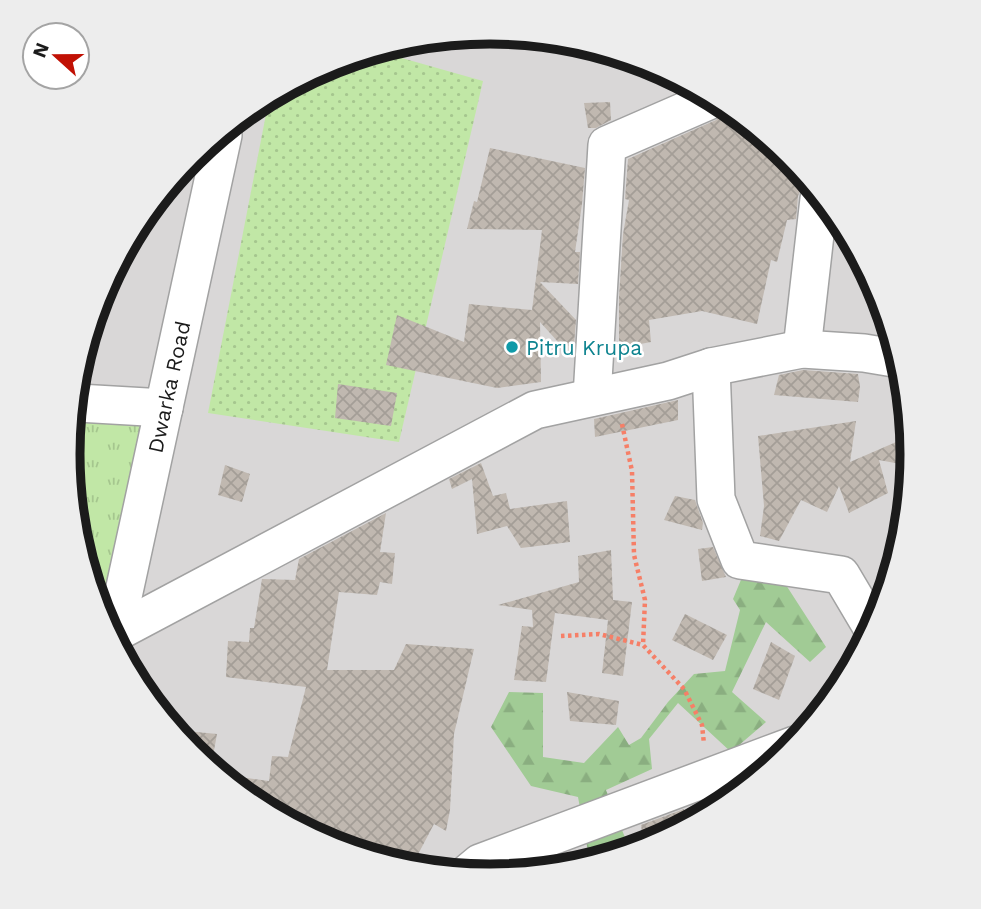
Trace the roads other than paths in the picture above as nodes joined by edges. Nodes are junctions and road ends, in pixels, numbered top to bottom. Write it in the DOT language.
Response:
graph roads {
  1 [pos="703,103"];
  2 [pos="221,145"];
  3 [pos="817,206"];
  4 [pos="802,349"];
  5 [pos="889,357"];
  6 [pos="711,367"];
  7 [pos="599,396"];
  8 [pos="83,403"];
  9 [pos="163,408"];
  10 [pos="867,619"];
  11 [pos="117,625"];
  12 [pos="120,632"];
  13 [pos="759,765"];
  14 [pos="713,790"];
  15 [pos="478,865"];
  1 -- 7 [label="street"];
  2 -- 9 [label="street, Dwarka Road"];
  3 -- 4 [label="street"];
  4 -- 5 [label="street"];
  4 -- 6 [label="street"];
  6 -- 7 [label="street"];
  6 -- 10 [label="street"];
  7 -- 12 [label="street"];
  8 -- 9 [label="street"];
  9 -- 11 [label="street, Dwarka Road"];
  13 -- 14 [label="street"];
  14 -- 15 [label="street"];
}
